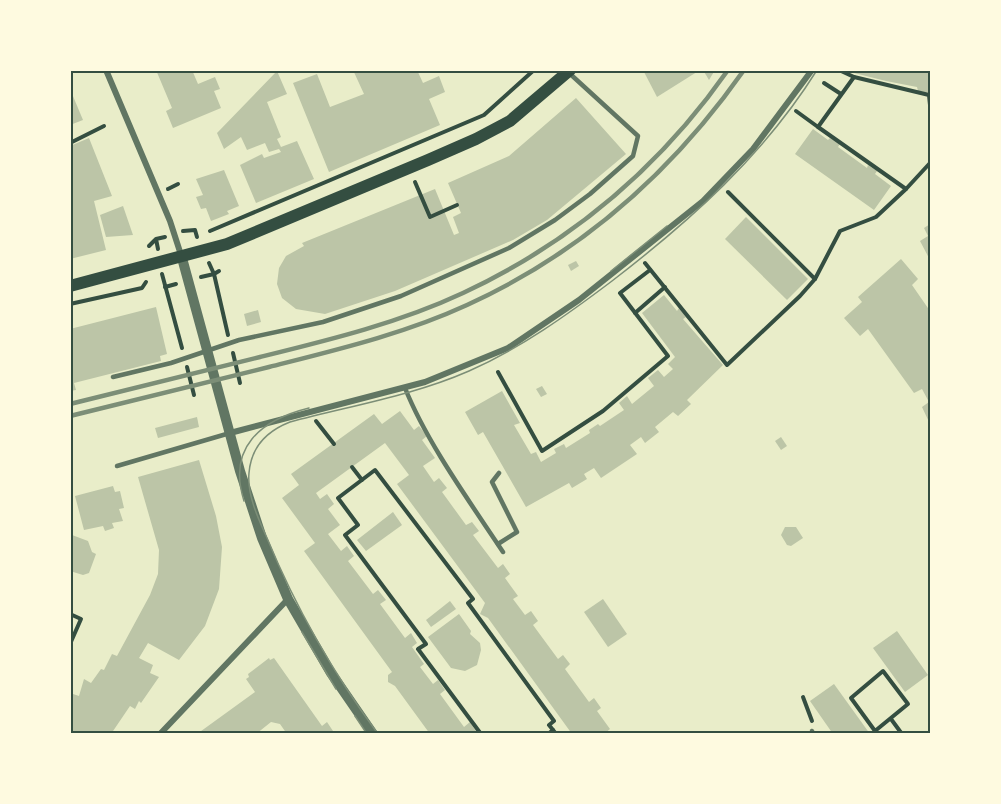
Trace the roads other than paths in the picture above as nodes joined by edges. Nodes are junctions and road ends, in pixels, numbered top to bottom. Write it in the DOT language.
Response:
graph roads {
  1 [pos="106,70"];
  2 [pos="812,70"];
  3 [pos="569,71"];
  4 [pos="182,258"];
  5 [pos="70,286"];
  6 [pos="112,377"];
  7 [pos="405,388"];
  8 [pos="230,433"];
  9 [pos="117,466"];
  10 [pos="499,473"];
  11 [pos="498,544"];
  12 [pos="503,552"];
  13 [pos="288,598"];
  14 [pos="160,734"];
  15 [pos="373,734"];
  1 -- 4 [label="street"];
  2 -- 7 [label="street"];
  3 -- 4 [label="main road"];
  3 -- 6 [label="lane"];
  4 -- 5 [label="main road"];
  4 -- 8 [label="street"];
  7 -- 8 [label="street"];
  7 -- 11 [label="lane"];
  8 -- 9 [label="lane"];
  8 -- 13 [label="street"];
  10 -- 11 [label="lane"];
  11 -- 12 [label="lane"];
  13 -- 14 [label="street"];
  13 -- 15 [label="street"];
}
